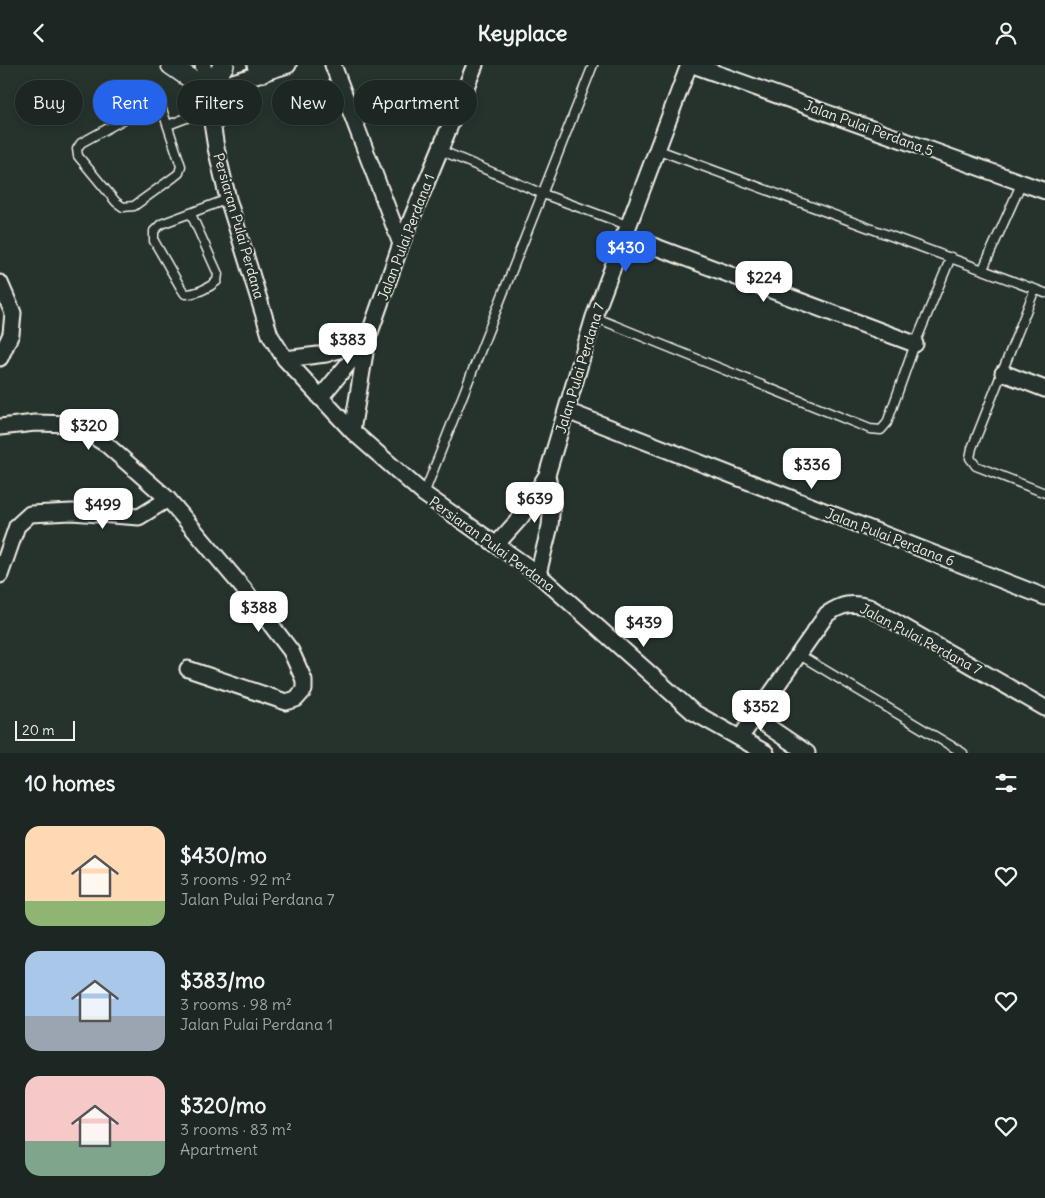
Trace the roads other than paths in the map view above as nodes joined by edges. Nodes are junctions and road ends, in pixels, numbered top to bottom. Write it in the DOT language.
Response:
graph roads {
  1 [pos="171,65"];
  2 [pos="203,65"];
  3 [pos="224,65"];
  4 [pos="288,65"];
  5 [pos="333,65"];
  6 [pos="475,65"];
  7 [pos="593,65"];
  8 [pos="688,65"];
  9 [pos="693,65"];
  10 [pos="260,68"];
  11 [pos="193,80"];
  12 [pos="205,80"];
  13 [pos="214,80"];
  14 [pos="231,80"];
  15 [pos="177,122"];
  16 [pos="168,125"];
  17 [pos="212,125"];
  18 [pos="656,149"];
  19 [pos="440,150"];
  20 [pos="1022,182"];
  21 [pos="1045,191"];
  22 [pos="543,194"];
  23 [pos="228,199"];
  24 [pos="191,214"];
  25 [pos="626,230"];
  26 [pos="401,244"];
  27 [pos="951,257"];
  28 [pos="983,269"];
  29 [pos="0,283"];
  30 [pos="1035,289"];
  31 [pos="1045,293"];
  32 [pos="594,317"];
  33 [pos="367,341"];
  34 [pos="915,344"];
  35 [pos="0,358"];
  36 [pos="285,359"];
  37 [pos="1003,373"];
  38 [pos="1045,389"];
  39 [pos="320,398"];
  40 [pos="567,411"];
  41 [pos="0,427"];
  42 [pos="352,431"];
  43 [pos="547,475"];
  44 [pos="1045,493"];
  45 [pos="424,494"];
  46 [pos="168,499"];
  47 [pos="496,545"];
  48 [pos="538,574"];
  49 [pos="0,575"];
  50 [pos="1045,597"];
  51 [pos="798,655"];
  52 [pos="188,669"];
  53 [pos="1045,708"];
  54 [pos="754,717"];
  55 [pos="740,737"];
  56 [pos="766,753"];
  57 [pos="807,753"];
  58 [pos="963,753"];
  1 -- 11 [label="street"];
  2 -- 12 [label="street, Persiaran Pulai Perdana"];
  3 -- 13 [label="street"];
  4 -- 10 [label="street"];
  5 -- 26 [label="street"];
  6 -- 19 [label="street, Jalan Pulai Perdana 1"];
  7 -- 22 [label="lane"];
  8 -- 18 [label="street, Jalan Pulai Perdana 7"];
  9 -- 20 [label="street, Jalan Pulai Perdana 5"];
  10 -- 14 [label="street"];
  15 -- 16 [label="lane"];
  16 -- 16 [label="lane"];
  17 -- 23 [label="street, Persiaran Pulai Perdana"];
  18 -- 25 [label="street, Jalan Pulai Perdana 7"];
  18 -- 27 [label="lane"];
  19 -- 22 [label="lane"];
  19 -- 26 [label="street, Jalan Pulai Perdana 1"];
  20 -- 21 [label="street, Jalan Pulai Perdana 5"];
  20 -- 28 [label="lane"];
  22 -- 25 [label="lane"];
  22 -- 45 [label="lane"];
  23 -- 24 [label="lane"];
  23 -- 36 [label="street, Persiaran Pulai Perdana"];
  24 -- 24 [label="lane"];
  25 -- 32 [label="street, Jalan Pulai Perdana 7"];
  25 -- 34 [label="street"];
  26 -- 33 [label="street, Jalan Pulai Perdana 1"];
  27 -- 28 [label="lane"];
  27 -- 34 [label="lane"];
  28 -- 30 [label="lane"];
  29 -- 35 [label="street"];
  30 -- 31 [label="lane"];
  30 -- 37 [label="lane"];
  32 -- 34 [label="lane"];
  32 -- 40 [label="street, Jalan Pulai Perdana 7"];
  33 -- 36 [label="street"];
  33 -- 39 [label="street, Jalan Pulai Perdana 1"];
  33 -- 42 [label="street"];
  36 -- 39 [label="street, Persiaran Pulai Perdana"];
  37 -- 38 [label="street"];
  37 -- 44 [label="lane"];
  39 -- 42 [label="street, Persiaran Pulai Perdana"];
  40 -- 43 [label="street, Jalan Pulai Perdana 7"];
  40 -- 50 [label="street, Jalan Pulai Perdana 6"];
  41 -- 46 [label="street"];
  42 -- 45 [label="street, Persiaran Pulai Perdana"];
  43 -- 47 [label="street, Jalan Pulai Perdana 7"];
  43 -- 48 [label="street, Jalan Pulai Perdana 7"];
  45 -- 47 [label="street, Persiaran Pulai Perdana"];
  46 -- 49 [label="street"];
  46 -- 52 [label="street"];
  47 -- 48 [label="street, Persiaran Pulai Perdana"];
  48 -- 55 [label="street, Persiaran Pulai Perdana"];
  51 -- 53 [label="street, Jalan Pulai Perdana 7"];
  51 -- 54 [label="street, Jalan Pulai Perdana 7"];
  51 -- 58 [label="lane"];
  54 -- 55 [label="street, Jalan Pulai Perdana 7"];
  54 -- 57 [label="street"];
  55 -- 56 [label="street, Persiaran Pulai Perdana"];
}
